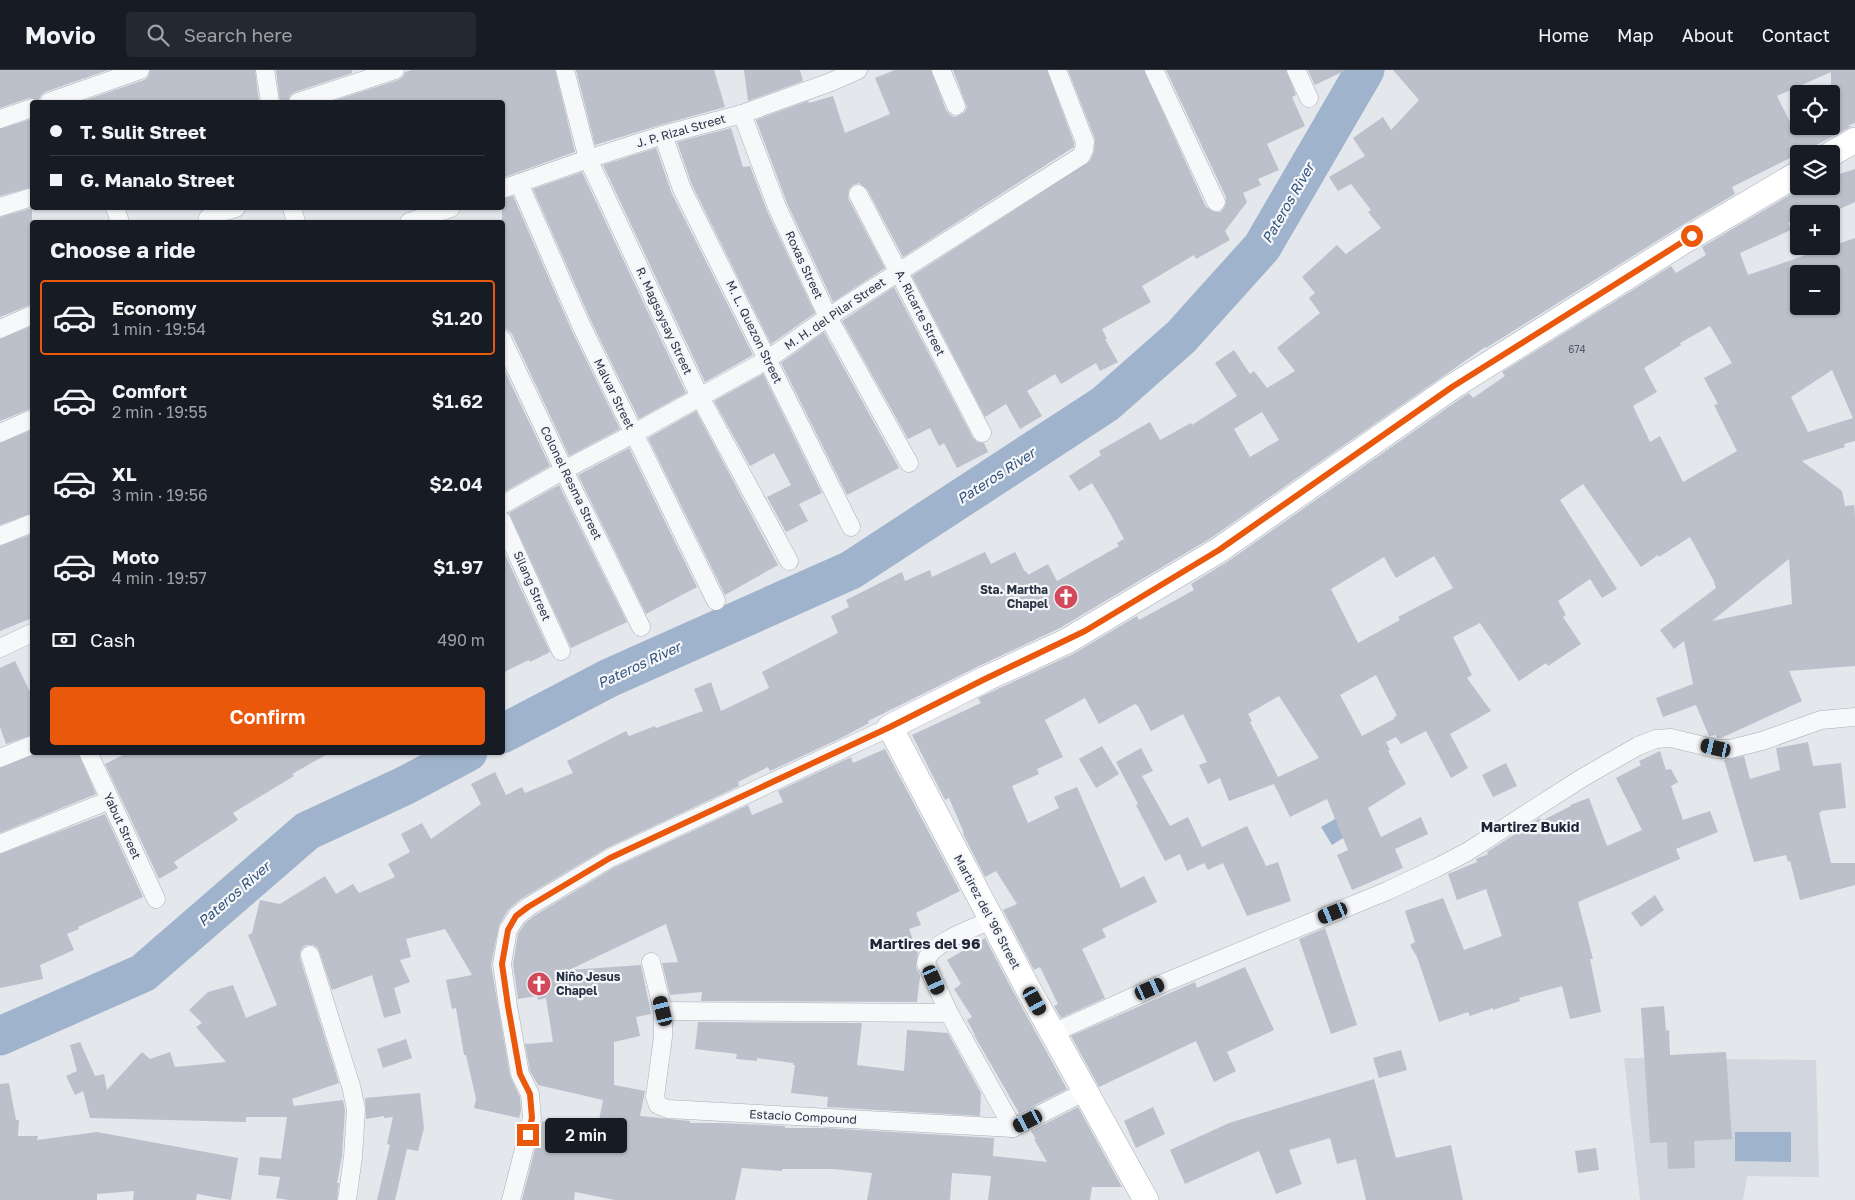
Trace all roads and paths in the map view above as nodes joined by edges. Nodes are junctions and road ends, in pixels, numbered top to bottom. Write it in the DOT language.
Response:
graph roads {
  1 [pos="140,70"];
  2 [pos="265,70"];
  3 [pos="395,70"];
  4 [pos="565,70"];
  5 [pos="858,70"];
  6 [pos="941,70"];
  7 [pos="1057,70"];
  8 [pos="1154,70"];
  9 [pos="1296,70"];
  10 [pos="1309,98"];
  11 [pos="55,100"];
  12 [pos="270,100"];
  13 [pos="304,100"];
  14 [pos="956,106"];
  15 [pos="30,109"];
  16 [pos="742,114"];
  17 [pos="0,119"];
  18 [pos="663,135"];
  19 [pos="1855,140"];
  20 [pos="1840,149"];
  21 [pos="588,159"];
  22 [pos="1790,178"];
  23 [pos="511,186"];
  24 [pos="858,194"];
  25 [pos="30,198"];
  26 [pos="1216,202"];
  27 [pos="0,207"];
  28 [pos="229,210"];
  29 [pos="451,213"];
  30 [pos="208,220"];
  31 [pos="418,220"];
  32 [pos="898,272"];
  33 [pos="30,315"];
  34 [pos="828,317"];
  35 [pos="0,329"];
  36 [pos="505,345"];
  37 [pos="767,360"];
  38 [pos="700,397"];
  39 [pos="30,420"];
  40 [pos="0,433"];
  41 [pos="982,433"];
  42 [pos="633,434"];
  43 [pos="910,462"];
  44 [pos="564,470"];
  45 [pos="505,503"];
  46 [pos="30,524"];
  47 [pos="851,527"];
  48 [pos="505,528"];
  49 [pos="0,536"];
  50 [pos="789,561"];
  51 [pos="716,601"];
  52 [pos="641,627"];
  53 [pos="30,634"];
  54 [pos="0,648"];
  55 [pos="561,651"];
  56 [pos="1855,717"];
  57 [pos="890,727"];
  58 [pos="30,745"];
  59 [pos="89,755"];
  60 [pos="0,758"];
  61 [pos="110,800"];
  62 [pos="0,844"];
  63 [pos="156,899"];
  64 [pos="991,920"];
  65 [pos="310,955"];
  66 [pos="651,962"];
  67 [pos="663,1011"];
  68 [pos="949,1014"];
  69 [pos="1052,1033"];
  70 [pos="1086,1090"];
  71 [pos="1014,1128"];
  72 [pos="347,1200"];
  73 [pos="511,1200"];
  74 [pos="1146,1200"];
  1 -- 11 [label="street"];
  2 -- 12 [label="street"];
  3 -- 13 [label="street"];
  4 -- 21 [label="street, R. Magsaysay Street"];
  5 -- 16 [label="street, J. P. Rizal Street"];
  6 -- 14 [label="street"];
  7 -- 32 [label="street, M. H. del Pilar Street"];
  8 -- 26 [label="street"];
  9 -- 10 [label="street"];
  15 -- 17 [label="street"];
  16 -- 18 [label="street, J. P. Rizal Street"];
  16 -- 34 [label="street, Roxas Street"];
  18 -- 21 [label="street, J. P. Rizal Street"];
  18 -- 37 [label="street, M. L. Quezon Street"];
  19 -- 20 [label="street"];
  21 -- 23 [label="street, J. P. Rizal Street"];
  21 -- 38 [label="street, R. Magsaysay Street"];
  22 -- 57 [label="street"];
  23 -- 42 [label="street, Malvar Street"];
  24 -- 32 [label="street, A. Ricarte Street"];
  25 -- 27 [label="street"];
  28 -- 30 [label="street"];
  29 -- 31 [label="street"];
  32 -- 34 [label="street, M. H. del Pilar Street"];
  32 -- 41 [label="street, A. Ricarte Street"];
  33 -- 35 [label="street"];
  34 -- 37 [label="street, M. H. del Pilar Street"];
  34 -- 43 [label="street, Roxas Street"];
  36 -- 44 [label="street, Colonel Resma Street"];
  37 -- 38 [label="street, M. H. del Pilar Street"];
  37 -- 47 [label="street, M. L. Quezon Street"];
  38 -- 42 [label="street, M. H. del Pilar Street"];
  38 -- 50 [label="street, R. Magsaysay Street"];
  39 -- 40 [label="street"];
  42 -- 44 [label="street, M. H. del Pilar Street"];
  42 -- 51 [label="street, Malvar Street"];
  44 -- 45 [label="street, M. H. del Pilar Street"];
  44 -- 52 [label="street, Colonel Resma Street"];
  46 -- 49 [label="street"];
  48 -- 55 [label="street, Silang Street"];
  53 -- 54 [label="street"];
  56 -- 69 [label="street"];
  57 -- 64 [label="street, Martirez del '96 Street"];
  57 -- 73 [label="street"];
  58 -- 60 [label="street"];
  59 -- 61 [label="street, Yabut Street"];
  61 -- 62 [label="street"];
  61 -- 63 [label="street, Yabut Street"];
  64 -- 68 [label="street"];
  64 -- 69 [label="street, Martirez del '96 Street"];
  65 -- 72 [label="street"];
  66 -- 67 [label="street, Estacio Compound"];
  67 -- 68 [label="street"];
  67 -- 71 [label="street, Estacio Compound"];
  68 -- 71 [label="street"];
  69 -- 70 [label="street, Martirez del '96 Street"];
  70 -- 71 [label="street"];
  70 -- 74 [label="street, Martirez del '96 Street"];
}
